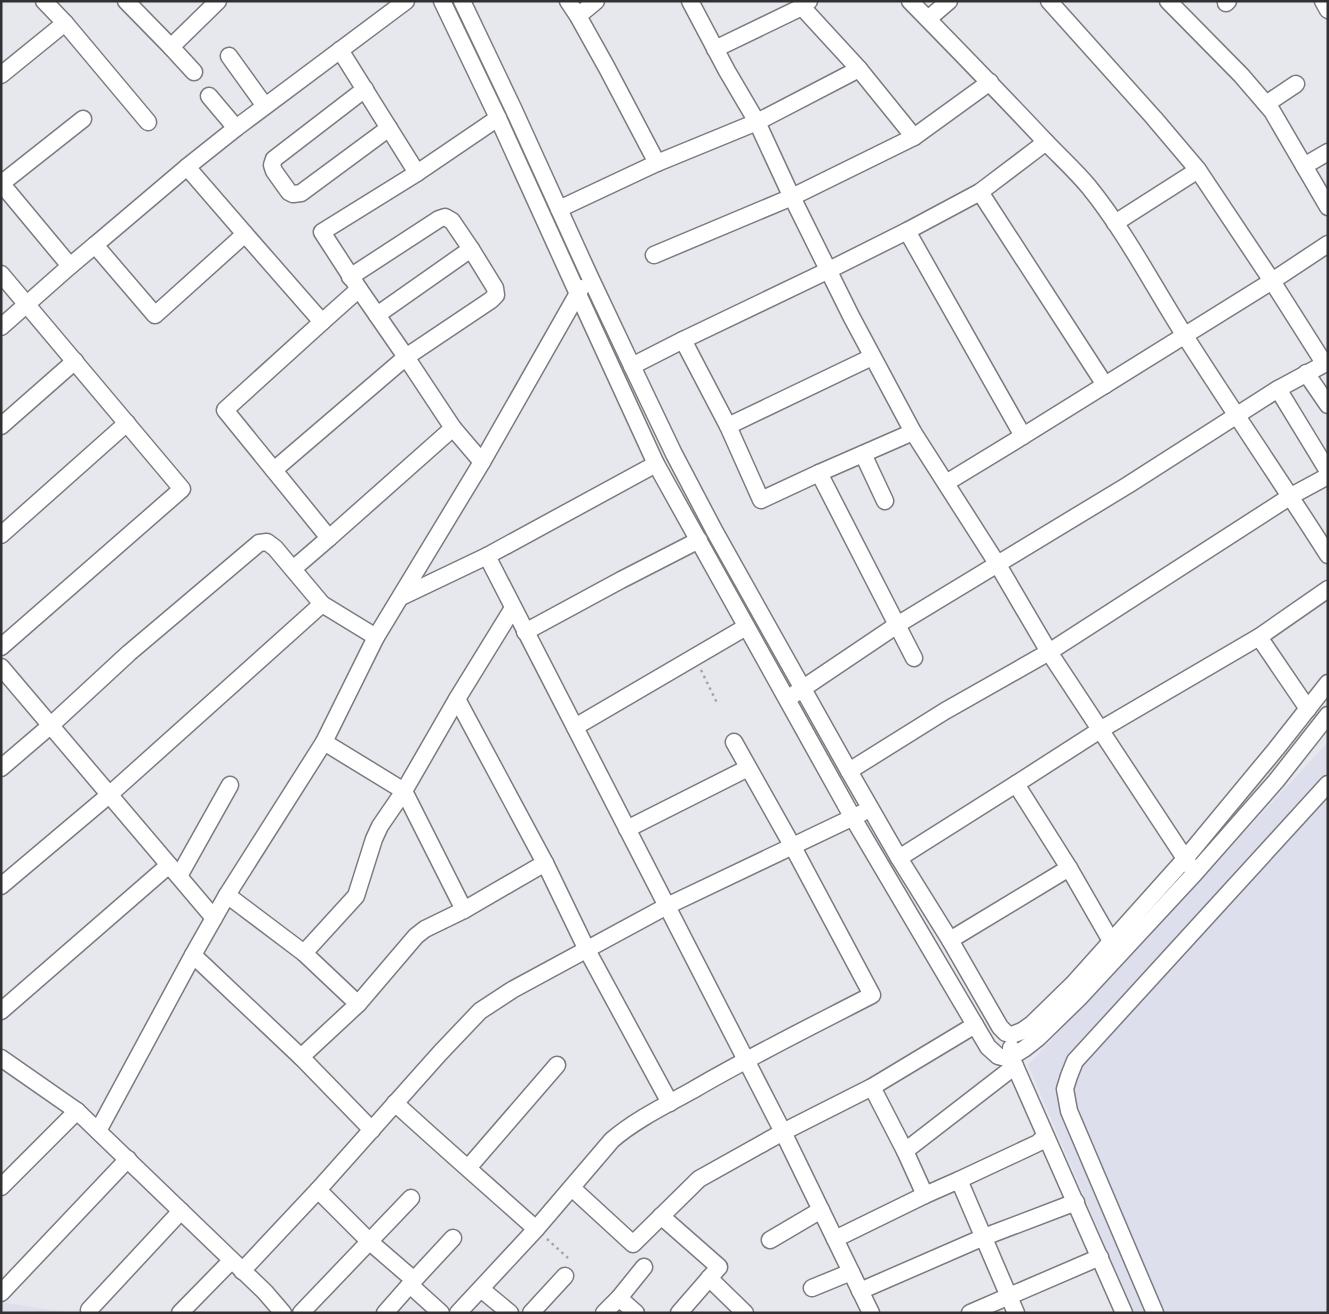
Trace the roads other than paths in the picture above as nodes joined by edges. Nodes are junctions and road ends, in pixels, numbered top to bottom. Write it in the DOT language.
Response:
graph roads {
  1 [pos="44,1"];
  2 [pos="126,1"];
  3 [pos="218,1"];
  4 [pos="406,1"];
  5 [pos="442,1"];
  6 [pos="462,1"];
  7 [pos="568,1"];
  8 [pos="596,1"];
  9 [pos="690,1"];
  10 [pos="910,1"];
  11 [pos="949,1"];
  12 [pos="1049,1"];
  13 [pos="1168,1"];
  14 [pos="1323,1"];
  15 [pos="806,4"];
  16 [pos="1328,10"];
  17 [pos="578,16"];
  18 [pos="928,19"];
  19 [pos="65,23"];
  20 [pos="171,47"];
  21 [pos="715,49"];
  22 [pos="340,50"];
  23 [pos="229,56"];
  24 [pos="859,70"];
  25 [pos="194,72"];
  26 [pos="1,75"];
  27 [pos="990,82"];
  28 [pos="1296,84"];
  29 [pos="365,89"];
  30 [pos="209,96"];
  31 [pos="1266,104"];
  32 [pos="265,106"];
  33 [pos="498,118"];
  34 [pos="83,119"];
  35 [pos="148,122"];
  36 [pos="757,122"];
  37 [pos="236,128"];
  38 [pos="389,128"];
  39 [pos="914,137"];
  40 [pos="1046,142"];
  41 [pos="1328,152"];
  42 [pos="657,163"];
  43 [pos="1304,166"];
  44 [pos="187,168"];
  45 [pos="1198,170"];
  46 [pos="417,173"];
  47 [pos="1,183"];
  48 [pos="980,192"];
  49 [pos="792,197"];
  50 [pos="1328,207"];
  51 [pos="559,209"];
  52 [pos="1116,223"];
  53 [pos="907,231"];
  54 [pos="245,234"];
  55 [pos="1328,244"];
  56 [pos="95,245"];
  57 [pos="471,249"];
  58 [pos="654,255"];
  59 [pos="70,266"];
  60 [pos="829,270"];
  61 [pos="1,274"];
  62 [pos="589,275"];
  63 [pos="1272,281"];
  64 [pos="355,283"];
  65 [pos="578,294"];
  66 [pos="26,304"];
  67 [pos="377,315"];
  68 [pos="322,322"];
  69 [pos="1,327"];
  70 [pos="1184,335"];
  71 [pos="682,340"];
  72 [pos="406,357"];
  73 [pos="872,357"];
  74 [pos="75,361"];
  75 [pos="1326,362"];
  76 [pos="632,366"];
  77 [pos="1306,373"];
  78 [pos="1105,385"];
  79 [pos="1278,389"];
  80 [pos="1328,405"];
  81 [pos="1237,415"];
  82 [pos="127,423"];
  83 [pos="1,426"];
  84 [pos="728,426"];
  85 [pos="453,428"];
  86 [pos="913,432"];
  87 [pos="1023,436"];
  88 [pos="863,454"];
  89 [pos="482,462"];
  90 [pos="656,464"];
  91 [pos="274,470"];
  92 [pos="1328,471"];
  93 [pos="819,473"];
  94 [pos="1328,476"];
  95 [pos="946,483"];
  96 [pos="1291,496"];
  97 [pos="884,501"];
  98 [pos="1,535"];
  99 [pos="329,538"];
  100 [pos="699,540"];
  101 [pos="1328,555"];
  102 [pos="487,556"];
  103 [pos="998,564"];
  104 [pos="293,569"];
  105 [pos="1328,589"];
  106 [pos="401,596"];
  107 [pos="322,604"];
  108 [pos="513,608"];
  109 [pos="897,625"];
  110 [pos="746,627"];
  111 [pos="526,632"];
  112 [pos="376,637"];
  113 [pos="1259,637"];
  114 [pos="1,646"];
  115 [pos="1049,652"];
  116 [pos="914,658"];
  117 [pos="1,667"];
  118 [pos="1328,683"];
  119 [pos="802,689"];
  120 [pos="457,699"];
  121 [pos="786,699"];
  122 [pos="1308,709"];
  123 [pos="1328,715"];
  124 [pos="50,726"];
  125 [pos="575,727"];
  126 [pos="1100,730"];
  127 [pos="324,742"];
  128 [pos="734,742"];
  129 [pos="1,768"];
  130 [pos="748,768"];
  131 [pos="849,771"];
  132 [pos="1016,784"];
  133 [pos="1328,784"];
  134 [pos="230,785"];
  135 [pos="404,791"];
  136 [pos="109,795"];
  137 [pos="871,809"];
  138 [pos="853,818"];
  139 [pos="627,829"];
  140 [pos="793,847"];
  141 [pos="899,858"];
  142 [pos="1184,860"];
  143 [pos="545,863"];
  144 [pos="1069,868"];
  145 [pos="174,871"];
  146 [pos="1194,873"];
  147 [pos="1,886"];
  148 [pos="227,895"];
  149 [pos="667,906"];
  150 [pos="464,910"];
  151 [pos="214,918"];
  152 [pos="950,940"];
  153 [pos="1111,941"];
  154 [pos="587,950"];
  155 [pos="304,954"];
  156 [pos="193,955"];
  157 [pos="358,1004"];
  158 [pos="1,1011"];
  159 [pos="975,1025"];
  160 [pos="1012,1035"];
  161 [pos="301,1057"];
  162 [pos="1,1058"];
  163 [pos="746,1059"];
  164 [pos="1013,1061"];
  165 [pos="557,1065"];
  166 [pos="872,1087"];
  167 [pos="395,1103"];
  168 [pos="670,1103"];
  169 [pos="77,1111"];
  170 [pos="372,1130"];
  171 [pos="98,1131"];
  172 [pos="783,1132"];
  173 [pos="1045,1136"];
  174 [pos="905,1151"];
  175 [pos="128,1160"];
  176 [pos="468,1168"];
  177 [pos="959,1180"];
  178 [pos="1,1187"];
  179 [pos="572,1188"];
  180 [pos="318,1190"];
  181 [pos="925,1196"];
  182 [pos="411,1198"];
  183 [pos="1076,1202"];
  184 [pos="821,1210"];
  185 [pos="180,1211"];
  186 [pos="662,1216"];
  187 [pos="536,1229"];
  188 [pos="984,1237"];
  189 [pos="453,1238"];
  190 [pos="835,1239"];
  191 [pos="770,1240"];
  192 [pos="370,1242"];
  193 [pos="1100,1257"];
  194 [pos="237,1266"];
  195 [pos="644,1267"];
  196 [pos="851,1272"];
  197 [pos="565,1276"];
  198 [pos="710,1278"];
  199 [pos="412,1282"];
  200 [pos="812,1288"];
  201 [pos="481,1289"];
  202 [pos="860,1291"];
  203 [pos="1,1293"];
  204 [pos="1009,1296"];
  205 [pos="619,1298"];
  206 [pos="89,1310"];
  207 [pos="865,1311"];
  208 [pos="180,1313"];
  209 [pos="283,1313"];
  210 [pos="301,1313"];
  211 [pos="385,1313"];
  212 [pos="440,1313"];
  213 [pos="458,1313"];
  214 [pos="510,1313"];
  215 [pos="531,1313"];
  216 [pos="604,1313"];
  217 [pos="636,1313"];
  218 [pos="679,1313"];
  219 [pos="745,1313"];
  220 [pos="970,1313"];
  221 [pos="1016,1313"];
  222 [pos="1124,1313"];
  223 [pos="1155,1313"];
  1 -- 19 [label="street"];
  2 -- 20 [label="street"];
  3 -- 20 [label="street"];
  4 -- 22 [label="street"];
  5 -- 33 [label="street"];
  6 -- 51 [label="street"];
  7 -- 17 [label="street"];
  8 -- 17 [label="street"];
  9 -- 21 [label="street"];
  10 -- 18 [label="street"];
  11 -- 18 [label="street"];
  12 -- 45 [label="street"];
  13 -- 31 [label="street"];
  14 -- 16 [label="street"];
  15 -- 21 [label="street"];
  15 -- 24 [label="street"];
  17 -- 42 [label="street"];
  18 -- 27 [label="street"];
  19 -- 26 [label="street"];
  19 -- 35 [label="street"];
  20 -- 25 [label="street"];
  21 -- 36 [label="street"];
  22 -- 29 [label="street"];
  22 -- 32 [label="street"];
  23 -- 32 [label="street"];
  24 -- 36 [label="street"];
  24 -- 39 [label="street"];
  27 -- 39 [label="street"];
  27 -- 40 [label="street"];
  28 -- 31 [label="street"];
  29 -- 38 [label="street"];
  29 -- 38 [label="street"];
  30 -- 37 [label="street"];
  31 -- 43 [label="street"];
  32 -- 37 [label="street"];
  33 -- 46 [label="street"];
  33 -- 65 [label="street"];
  34 -- 47 [label="street"];
  36 -- 42 [label="street"];
  36 -- 49 [label="street"];
  37 -- 44 [label="street"];
  38 -- 46 [label="street"];
  39 -- 49 [label="street"];
  40 -- 48 [label="street"];
  40 -- 52 [label="street"];
  41 -- 43 [label="street"];
  42 -- 51 [label="street"];
  43 -- 50 [label="street"];
  44 -- 54 [label="street"];
  44 -- 56 [label="street"];
  45 -- 52 [label="street"];
  45 -- 63 [label="street"];
  46 -- 64 [label="street"];
  47 -- 59 [label="street"];
  48 -- 53 [label="street"];
  48 -- 78 [label="street"];
  49 -- 58 [label="street"];
  49 -- 60 [label="street"];
  51 -- 62 [label="street"];
  52 -- 70 [label="street"];
  53 -- 60 [label="street"];
  53 -- 87 [label="street"];
  54 -- 56 [label="street"];
  54 -- 68 [label="street"];
  55 -- 63 [label="street"];
  56 -- 59 [label="street"];
  57 -- 64 [label="street"];
  57 -- 67 [label="street"];
  57 -- 72 [label="street"];
  59 -- 66 [label="street"];
  60 -- 71 [label="street"];
  60 -- 73 [label="street"];
  61 -- 66 [label="street"];
  62 -- 65 [label="street"];
  62 -- 76 [label="street"];
  63 -- 70 [label="street"];
  63 -- 75 [label="street"];
  64 -- 67 [label="street"];
  64 -- 68 [label="street"];
  65 -- 89 [label="street"];
  65 -- 90 [label="street"];
  66 -- 69 [label="street"];
  66 -- 74 [label="street"];
  67 -- 72 [label="street"];
  68 -- 91 [label="street"];
  70 -- 78 [label="street"];
  70 -- 81 [label="street"];
  71 -- 76 [label="street"];
  71 -- 84 [label="street"];
  72 -- 85 [label="street"];
  72 -- 91 [label="street"];
  73 -- 84 [label="street"];
  73 -- 86 [label="street"];
  74 -- 82 [label="street"];
  74 -- 83 [label="street"];
  75 -- 77 [label="street"];
  76 -- 119 [label="street"];
  77 -- 79 [label="street"];
  77 -- 80 [label="street"];
  78 -- 87 [label="street"];
  79 -- 81 [label="street"];
  79 -- 92 [label="street"];
  81 -- 96 [label="street"];
  81 -- 103 [label="street"];
  82 -- 98 [label="street"];
  82 -- 114 [label="street"];
  84 -- 93 [label="street"];
  85 -- 89 [label="street"];
  85 -- 99 [label="street"];
  86 -- 88 [label="street"];
  86 -- 95 [label="street"];
  87 -- 95 [label="street"];
  88 -- 93 [label="street"];
  88 -- 97 [label="street"];
  89 -- 106 [label="street"];
  90 -- 100 [label="street"];
  90 -- 102 [label="street"];
  91 -- 99 [label="street"];
  93 -- 109 [label="street"];
  94 -- 96 [label="street"];
  95 -- 103 [label="street"];
  96 -- 101 [label="street"];
  96 -- 115 [label="street"];
  99 -- 104 [label="street"];
  100 -- 110 [label="street"];
  100 -- 111 [label="street"];
  102 -- 106 [label="street"];
  102 -- 108 [label="street"];
  103 -- 109 [label="street"];
  103 -- 115 [label="street"];
  104 -- 107 [label="street"];
  104 -- 124 [label="street"];
  105 -- 113 [label="street"];
  106 -- 112 [label="street"];
  107 -- 112 [label="street"];
  107 -- 136 [label="street"];
  108 -- 111 [label="street"];
  108 -- 120 [label="street"];
  109 -- 116 [label="street"];
  109 -- 119 [label="street"];
  110 -- 121 [label="street"];
  110 -- 125 [label="street"];
  111 -- 125 [label="street"];
  112 -- 127 [label="street"];
  113 -- 122 [label="street"];
  113 -- 126 [label="street"];
  115 -- 126 [label="street"];
  115 -- 131 [label="street"];
  117 -- 124 [label="street"];
  118 -- 122 [label="street"];
  119 -- 121 [label="street"];
  119 -- 131 [label="street"];
  120 -- 135 [label="street"];
  120 -- 143 [label="street"];
  121 -- 138 [label="street"];
  122 -- 142 [label="street"];
  123 -- 146 [label="street"];
  124 -- 129 [label="street"];
  124 -- 136 [label="street"];
  125 -- 139 [label="street"];
  126 -- 132 [label="street"];
  126 -- 142 [label="street"];
  127 -- 135 [label="street"];
  127 -- 148 [label="street"];
  128 -- 130 [label="street"];
  130 -- 139 [label="street"];
  130 -- 140 [label="street"];
  131 -- 137 [label="street"];
  132 -- 141 [label="street"];
  132 -- 144 [label="street"];
  133 -- 223 [label="street"];
  134 -- 145 [label="street"];
  135 -- 150 [label="street"];
  135 -- 155 [label="street"];
  136 -- 145 [label="street"];
  136 -- 147 [label="street"];
  137 -- 138 [label="street"];
  137 -- 141 [label="street"];
  138 -- 140 [label="street"];
  138 -- 159 [label="street"];
  139 -- 149 [label="street"];
  140 -- 149 [label="street"];
  140 -- 163 [label="street"];
  141 -- 152 [label="street"];
  142 -- 146 [label="street"];
  142 -- 153 [label="street"];
  143 -- 150 [label="street"];
  143 -- 154 [label="street"];
  144 -- 152 [label="street"];
  144 -- 153 [label="street"];
  145 -- 151 [label="street"];
  145 -- 158 [label="street"];
  146 -- 164 [label="street"];
  148 -- 151 [label="street"];
  148 -- 155 [label="street"];
  149 -- 154 [label="street"];
  149 -- 163 [label="street"];
  150 -- 157 [label="street"];
  151 -- 156 [label="street"];
  152 -- 160 [label="street"];
  153 -- 160 [label="street"];
  154 -- 167 [label="street"];
  154 -- 168 [label="street"];
  155 -- 157 [label="street"];
  156 -- 161 [label="street"];
  156 -- 171 [label="street"];
  157 -- 161 [label="street"];
  159 -- 164 [label="street"];
  159 -- 166 [label="street"];
  160 -- 164 [label="street"];
  161 -- 170 [label="street"];
  162 -- 169 [label="street"];
  163 -- 168 [label="street"];
  163 -- 172 [label="street"];
  164 -- 173 [label="street"];
  164 -- 174 [label="street"];
  165 -- 176 [label="street"];
  166 -- 172 [label="street"];
  166 -- 174 [label="street"];
  167 -- 170 [label="street"];
  167 -- 176 [label="street"];
  168 -- 179 [label="street"];
  169 -- 171 [label="street"];
  169 -- 178 [label="street"];
  170 -- 180 [label="street"];
  171 -- 175 [label="street"];
  172 -- 184 [label="street"];
  172 -- 186 [label="street"];
  173 -- 177 [label="street"];
  173 -- 183 [label="street"];
  174 -- 181 [label="street"];
  175 -- 185 [label="street"];
  175 -- 203 [label="street"];
  176 -- 187 [label="street"];
  177 -- 181 [label="street"];
  177 -- 188 [label="street"];
  179 -- 186 [label="street"];
  179 -- 187 [label="street"];
  180 -- 192 [label="street"];
  180 -- 194 [label="street"];
  181 -- 190 [label="street"];
  182 -- 192 [label="street"];
  183 -- 188 [label="street"];
  183 -- 193 [label="street"];
  184 -- 190 [label="street"];
  184 -- 191 [label="street"];
  185 -- 194 [label="street"];
  185 -- 206 [label="street"];
  186 -- 198 [label="street"];
  187 -- 201 [label="street"];
  188 -- 202 [label="street"];
  188 -- 204 [label="street"];
  189 -- 199 [label="street"];
  190 -- 196 [label="street"];
  192 -- 199 [label="street"];
  192 -- 210 [label="street"];
  193 -- 204 [label="street"];
  193 -- 222 [label="street"];
  194 -- 208 [label="street"];
  194 -- 209 [label="street"];
  195 -- 205 [label="street"];
  196 -- 200 [label="street"];
  196 -- 202 [label="street"];
  197 -- 215 [label="street"];
  198 -- 218 [label="street"];
  198 -- 219 [label="street"];
  199 -- 211 [label="street"];
  199 -- 212 [label="street"];
  201 -- 213 [label="street"];
  201 -- 214 [label="street"];
  202 -- 207 [label="street"];
  204 -- 220 [label="street"];
  204 -- 221 [label="street"];
  205 -- 216 [label="street"];
  205 -- 217 [label="street"];
}
